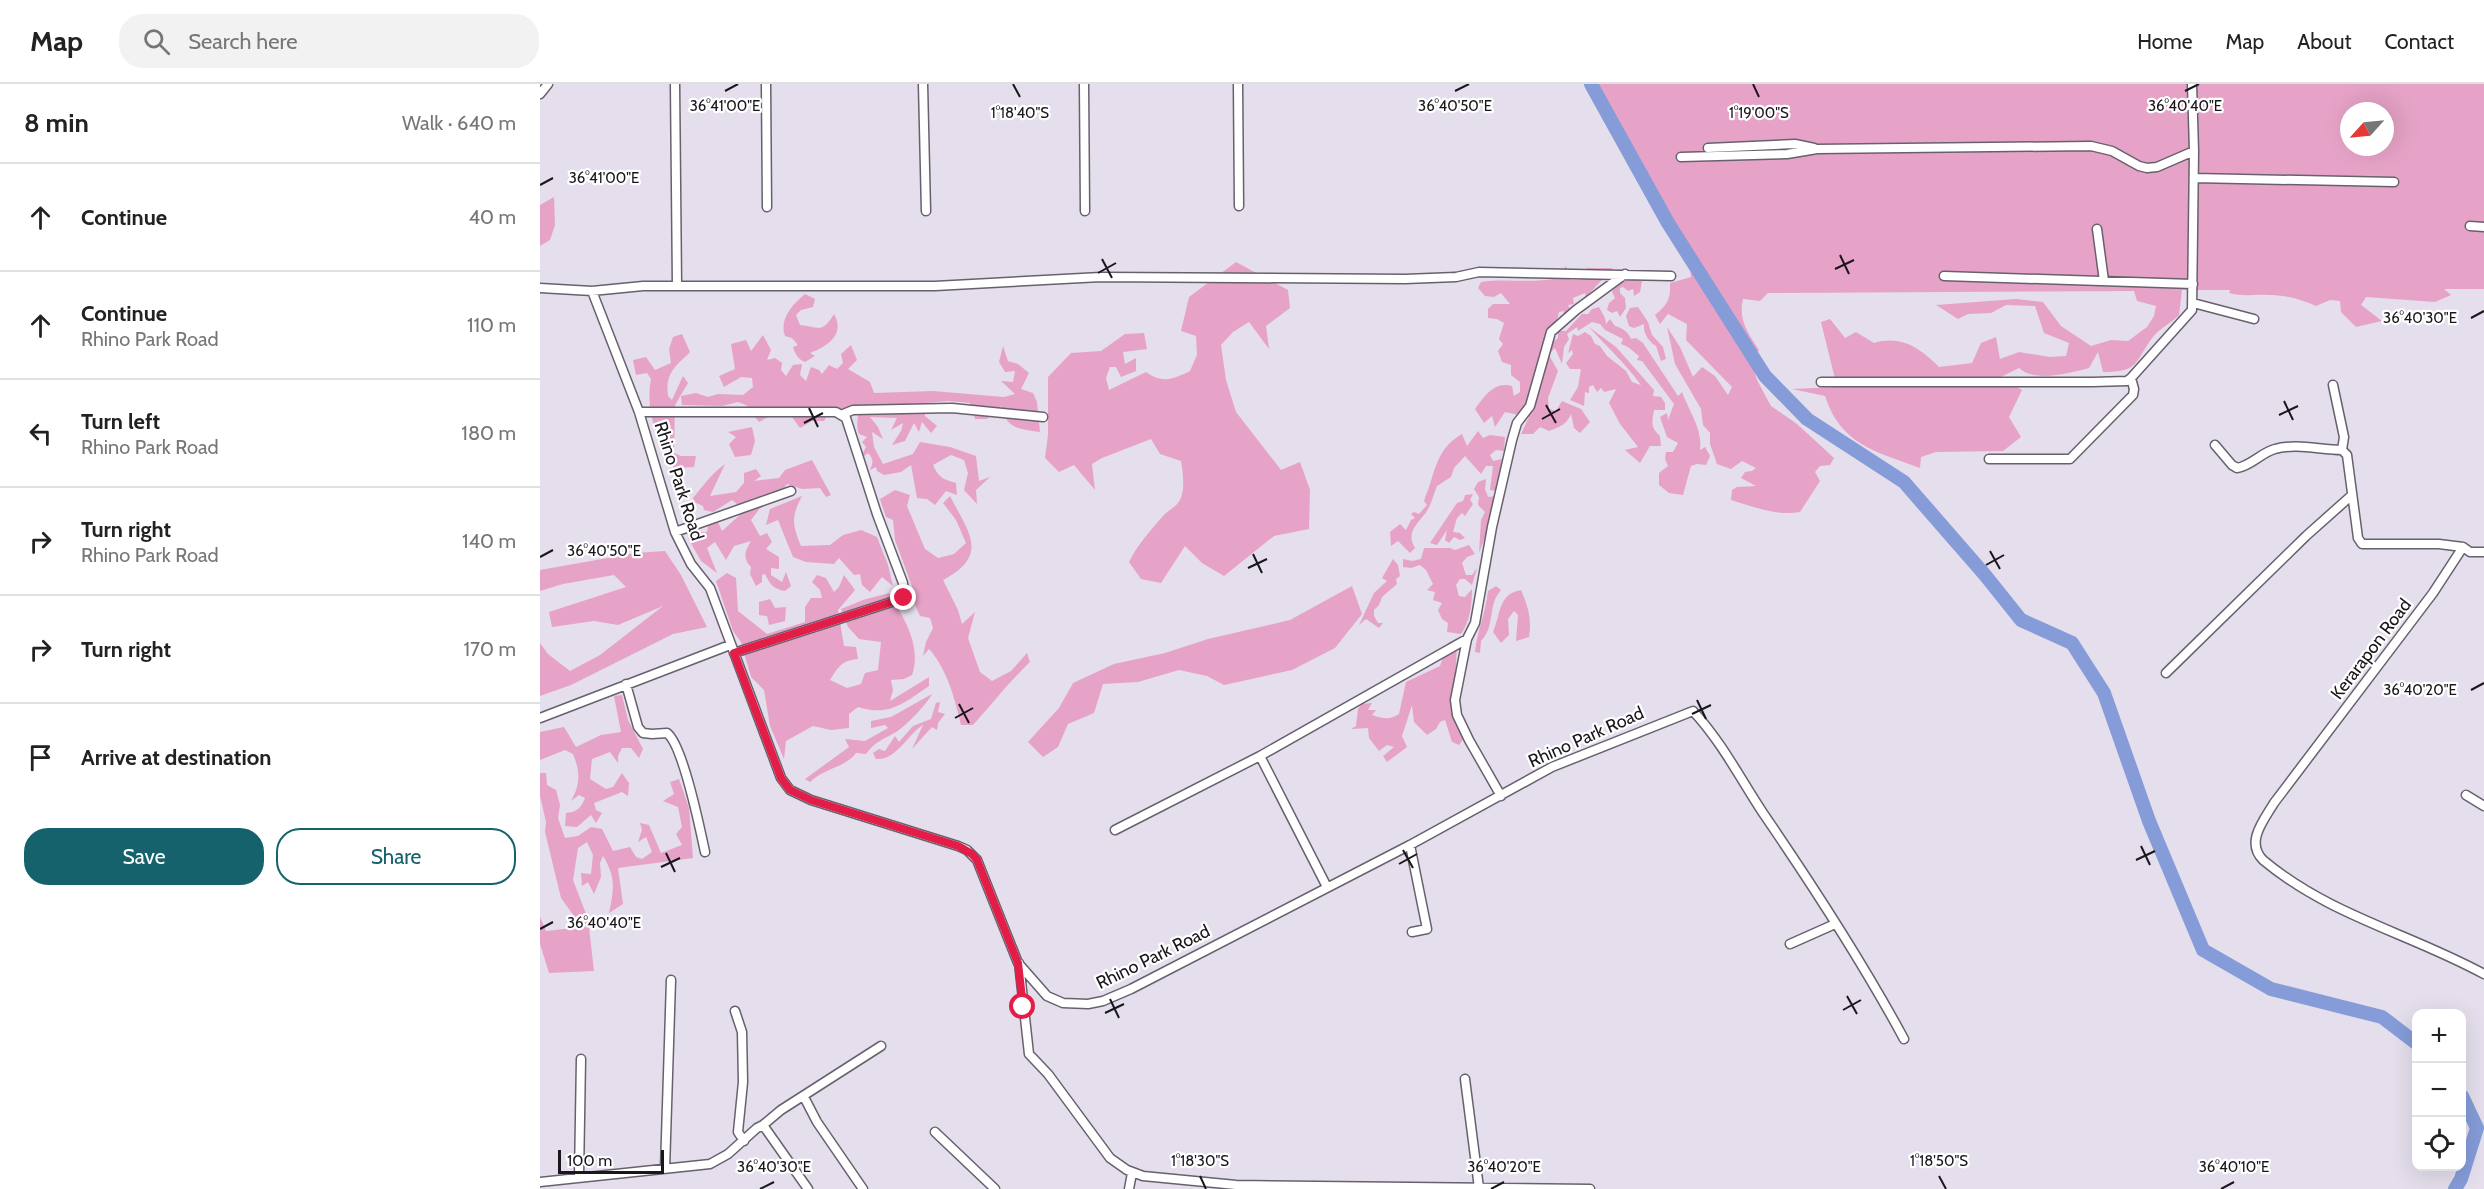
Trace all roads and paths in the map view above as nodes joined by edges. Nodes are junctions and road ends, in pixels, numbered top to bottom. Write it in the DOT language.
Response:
graph roads {
  1 [pos="548,84"];
  2 [pos="675,84"];
  3 [pos="766,84"];
  4 [pos="923,84"];
  5 [pos="1084,84"];
  6 [pos="1238,84"];
  7 [pos="2192,84"];
  8 [pos="540,94"];
  9 [pos="1708,148"];
  10 [pos="1817,149"];
  11 [pos="2194,151"];
  12 [pos="1682,157"];
  13 [pos="2194,178"];
  14 [pos="2394,182"];
  15 [pos="1239,206"];
  16 [pos="767,207"];
  17 [pos="926,211"];
  18 [pos="1085,211"];
  19 [pos="2470,226"];
  20 [pos="2484,227"];
  21 [pos="2097,229"];
  22 [pos="1625,274"];
  23 [pos="1671,276"];
  24 [pos="1944,276"];
  25 [pos="2104,281"];
  26 [pos="2193,284"];
  27 [pos="677,286"];
  28 [pos="540,288"];
  29 [pos="592,291"];
  30 [pos="2193,303"];
  31 [pos="2254,319"];
  32 [pos="2131,378"];
  33 [pos="1821,382"];
  34 [pos="2333,385"];
  35 [pos="639,412"];
  36 [pos="843,414"];
  37 [pos="1043,417"];
  38 [pos="2216,445"];
  39 [pos="2342,450"];
  40 [pos="1989,459"];
  41 [pos="790,491"];
  42 [pos="2352,495"];
  43 [pos="675,532"];
  44 [pos="2463,547"];
  45 [pos="2484,552"];
  46 [pos="1467,639"];
  47 [pos="732,649"];
  48 [pos="2166,673"];
  49 [pos="626,684"];
  50 [pos="540,718"];
  51 [pos="1260,756"];
  52 [pos="2466,795"];
  53 [pos="1500,796"];
  54 [pos="2484,806"];
  55 [pos="1115,830"];
  56 [pos="1410,845"];
  57 [pos="705,852"];
  58 [pos="1327,887"];
  59 [pos="1835,924"];
  60 [pos="1412,932"];
  61 [pos="1791,944"];
  62 [pos="1018,963"];
  63 [pos="2484,974"];
  64 [pos="671,980"];
  65 [pos="735,1011"];
  66 [pos="1904,1039"];
  67 [pos="881,1046"];
  68 [pos="581,1059"];
  69 [pos="1465,1079"];
  70 [pos="804,1096"];
  71 [pos="763,1125"];
  72 [pos="935,1132"];
  73 [pos="744,1141"];
  74 [pos="665,1169"];
  75 [pos="1132,1173"];
  76 [pos="579,1176"];
  77 [pos="540,1182"];
  78 [pos="1255,1187"];
  79 [pos="1334,1187"];
  80 [pos="1479,1188"];
  81 [pos="808,1189"];
  82 [pos="863,1189"];
  83 [pos="995,1189"];
  84 [pos="1129,1189"];
  85 [pos="1541,1189"];
  86 [pos="1590,1189"];
  1 -- 8 [label="street"];
  2 -- 27 [label="street"];
  3 -- 16 [label="street"];
  4 -- 17 [label="street"];
  5 -- 18 [label="street"];
  6 -- 15 [label="street"];
  7 -- 11 [label="street"];
  9 -- 10 [label="street"];
  10 -- 11 [label="street"];
  10 -- 12 [label="street"];
  11 -- 13 [label="street"];
  13 -- 14 [label="street"];
  13 -- 26 [label="street"];
  19 -- 20 [label="street"];
  21 -- 25 [label="street"];
  22 -- 23 [label="street"];
  22 -- 27 [label="street"];
  22 -- 46 [label="street"];
  24 -- 25 [label="street"];
  25 -- 26 [label="street"];
  26 -- 30 [label="street"];
  27 -- 29 [label="street"];
  28 -- 29 [label="street"];
  29 -- 35 [label="street, Rhino Park Road"];
  30 -- 31 [label="street"];
  30 -- 32 [label="street"];
  32 -- 33 [label="street"];
  32 -- 40 [label="street"];
  34 -- 39 [label="street"];
  35 -- 36 [label="street"];
  35 -- 43 [label="street, Rhino Park Road"];
  36 -- 37 [label="street"];
  36 -- 47 [label="street"];
  38 -- 39 [label="street"];
  39 -- 42 [label="street"];
  41 -- 43 [label="street"];
  42 -- 44 [label="street"];
  42 -- 48 [label="street"];
  43 -- 47 [label="street, Rhino Park Road"];
  44 -- 45 [label="street"];
  44 -- 63 [label="street, Kerarapon Road"];
  46 -- 51 [label="street"];
  46 -- 53 [label="street"];
  47 -- 49 [label="street"];
  47 -- 62 [label="street, Rhino Park Road"];
  49 -- 50 [label="street"];
  49 -- 57 [label="street"];
  51 -- 55 [label="street"];
  51 -- 58 [label="street"];
  52 -- 54 [label="street"];
  53 -- 56 [label="street, Rhino Park Road"];
  53 -- 59 [label="street, Rhino Park Road"];
  56 -- 58 [label="street, Rhino Park Road"];
  56 -- 60 [label="street"];
  58 -- 62 [label="street, Rhino Park Road"];
  59 -- 61 [label="street"];
  59 -- 66 [label="street, Rhino Park Road"];
  62 -- 75 [label="street"];
  64 -- 74 [label="street"];
  65 -- 73 [label="street"];
  67 -- 70 [label="street"];
  68 -- 76 [label="street"];
  69 -- 80 [label="street"];
  70 -- 71 [label="street"];
  70 -- 82 [label="street"];
  71 -- 73 [label="street"];
  71 -- 81 [label="street"];
  72 -- 83 [label="street"];
  73 -- 74 [label="street"];
  74 -- 76 [label="street"];
  75 -- 78 [label="street"];
  75 -- 84 [label="street"];
  76 -- 77 [label="street"];
  78 -- 79 [label="street"];
  79 -- 80 [label="street"];
  80 -- 85 [label="street"];
  85 -- 86 [label="street"];
}
